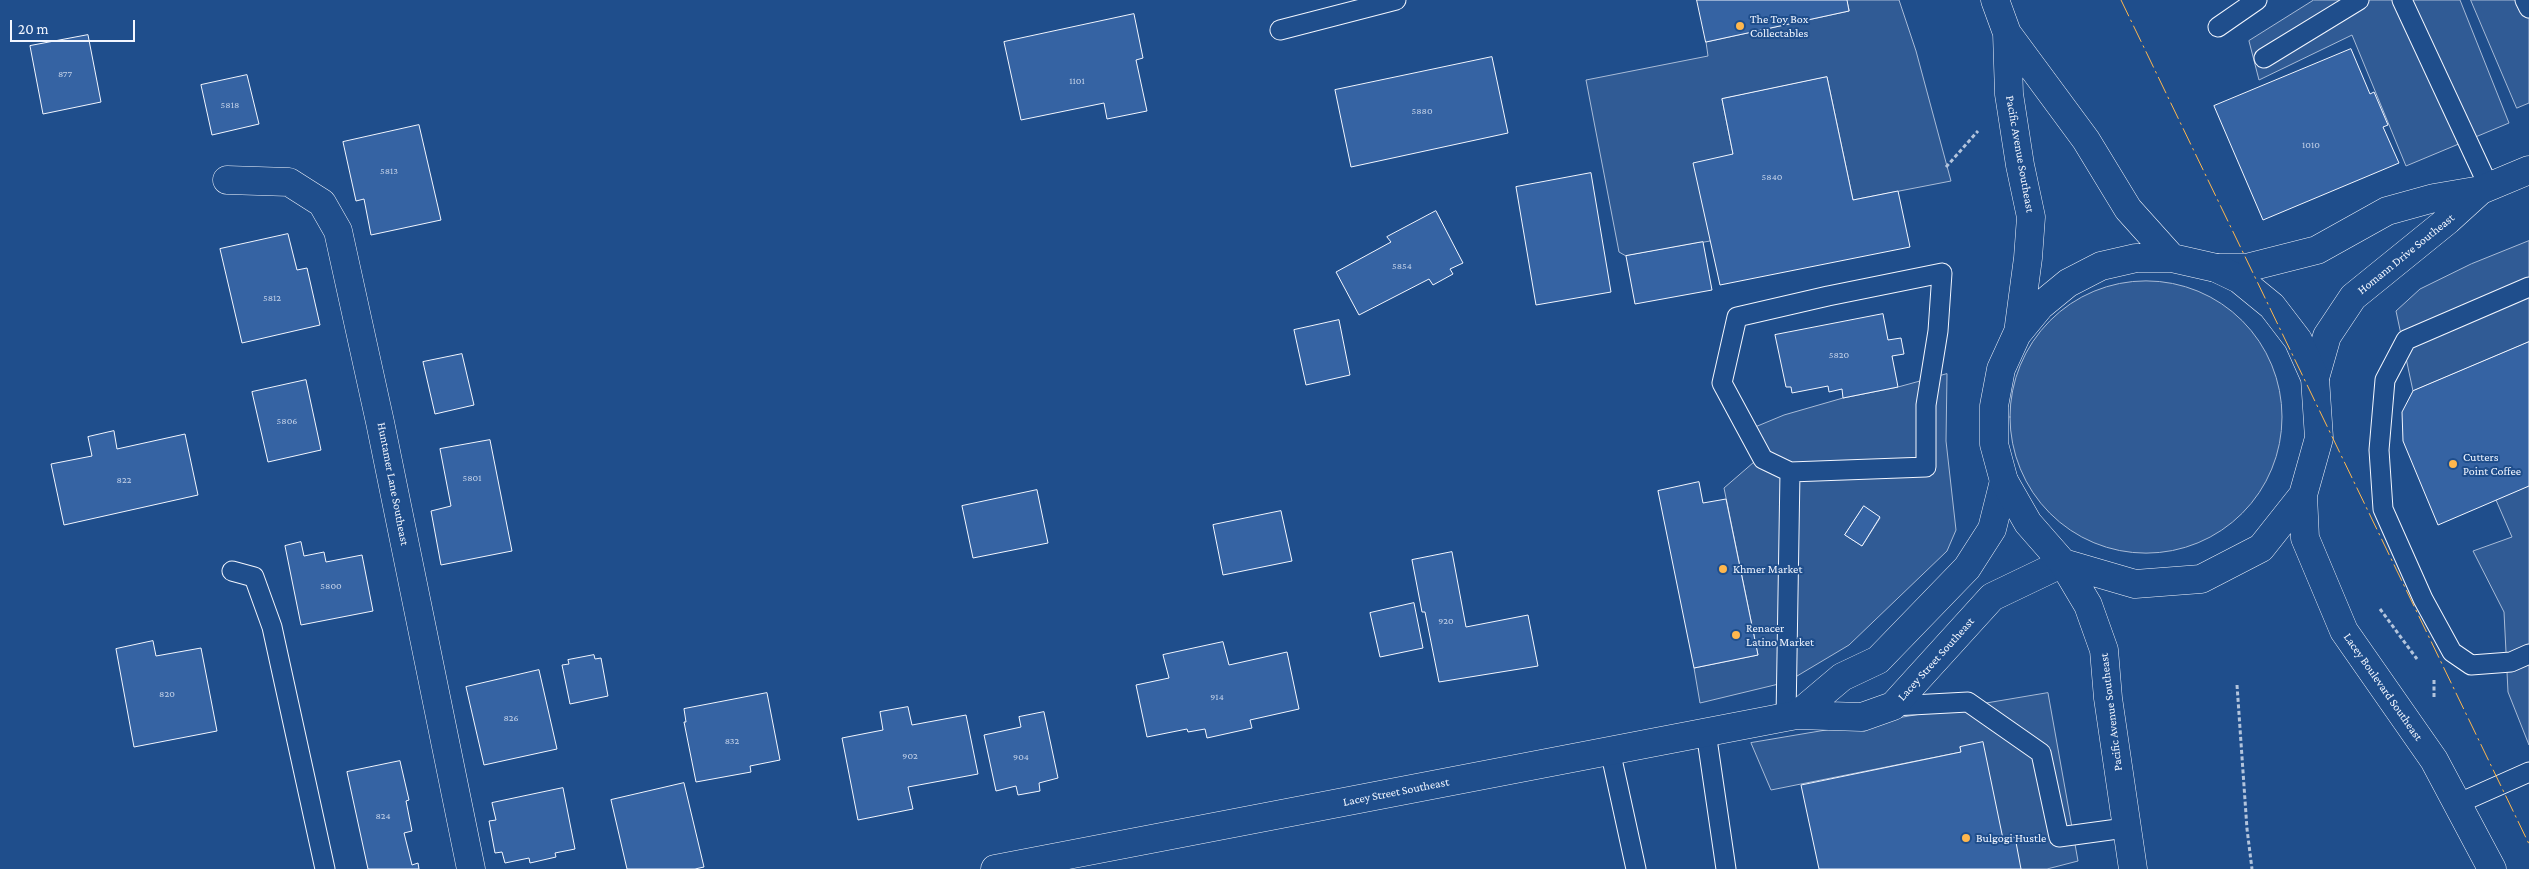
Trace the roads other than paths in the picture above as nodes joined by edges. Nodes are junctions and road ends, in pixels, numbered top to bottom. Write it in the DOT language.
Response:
graph roads {
  1 [pos="1396,0"];
  2 [pos="1995,0"];
  3 [pos="2257,0"];
  4 [pos="2359,0"];
  5 [pos="2402,0"];
  6 [pos="2525,0"];
  7 [pos="2529,8"];
  8 [pos="2218,27"];
  9 [pos="1280,30"];
  10 [pos="2007,32"];
  11 [pos="2264,58"];
  12 [pos="2529,170"];
  13 [pos="227,180"];
  14 [pos="2485,188"];
  15 [pos="2172,258"];
  16 [pos="2216,268"];
  17 [pos="2525,289"];
  18 [pos="2018,334"];
  19 [pos="2315,378"];
  20 [pos="1790,472"];
  21 [pos="2004,481"];
  22 [pos="2302,495"];
  23 [pos="2063,563"];
  24 [pos="232,571"];
  25 [pos="2529,654"];
  26 [pos="1893,706"];
  27 [pos="1791,716"];
  28 [pos="1706,732"];
  29 [pos="1610,750"];
  30 [pos="2529,772"];
  31 [pos="2457,804"];
  32 [pos="2125,828"];
  33 [pos="325,869"];
  34 [pos="471,869"];
  35 [pos="995,869"];
  36 [pos="1636,869"];
  37 [pos="1726,869"];
  38 [pos="2133,869"];
  39 [pos="2492,869"];
  1 -- 9 [label="lane"];
  2 -- 10 [label="street, Pacific Avenue Southeast"];
  3 -- 8 [label="lane"];
  4 -- 11 [label="lane"];
  5 -- 14 [label="lane"];
  6 -- 7 [label="lane"];
  10 -- 15 [label="street, Pacific Avenue Southeast"];
  10 -- 18 [label="street, Pacific Avenue Southeast"];
  12 -- 14 [label="street, Homann Drive Southeast"];
  13 -- 34 [label="street, Huntamer Lane Southeast"];
  14 -- 16 [label="street, Homann Drive Southeast"];
  14 -- 19 [label="street, Homann Drive Southeast"];
  15 -- 16 [label="street"];
  15 -- 18 [label="street"];
  16 -- 19 [label="street"];
  17 -- 25 [label="lane"];
  18 -- 21 [label="street"];
  19 -- 22 [label="street"];
  20 -- 20 [label="lane"];
  20 -- 27 [label="lane"];
  21 -- 23 [label="street, Pacific Avenue Southeast"];
  21 -- 27 [label="street, Lacey Street Southeast"];
  22 -- 23 [label="street"];
  22 -- 31 [label="street, Lacey Boulevard Southeast"];
  23 -- 26 [label="street, Lacey Street Southeast"];
  23 -- 32 [label="street, Pacific Avenue Southeast"];
  24 -- 33 [label="lane"];
  26 -- 27 [label="street, Lacey Street Southeast"];
  26 -- 32 [label="lane"];
  27 -- 28 [label="street, Lacey Street Southeast"];
  28 -- 29 [label="street, Lacey Street Southeast"];
  28 -- 37 [label="lane"];
  29 -- 35 [label="street, Lacey Street Southeast"];
  29 -- 36 [label="lane"];
  30 -- 31 [label="lane"];
  31 -- 39 [label="street, Lacey Boulevard Southeast"];
  32 -- 38 [label="street, Pacific Avenue Southeast"];
}
